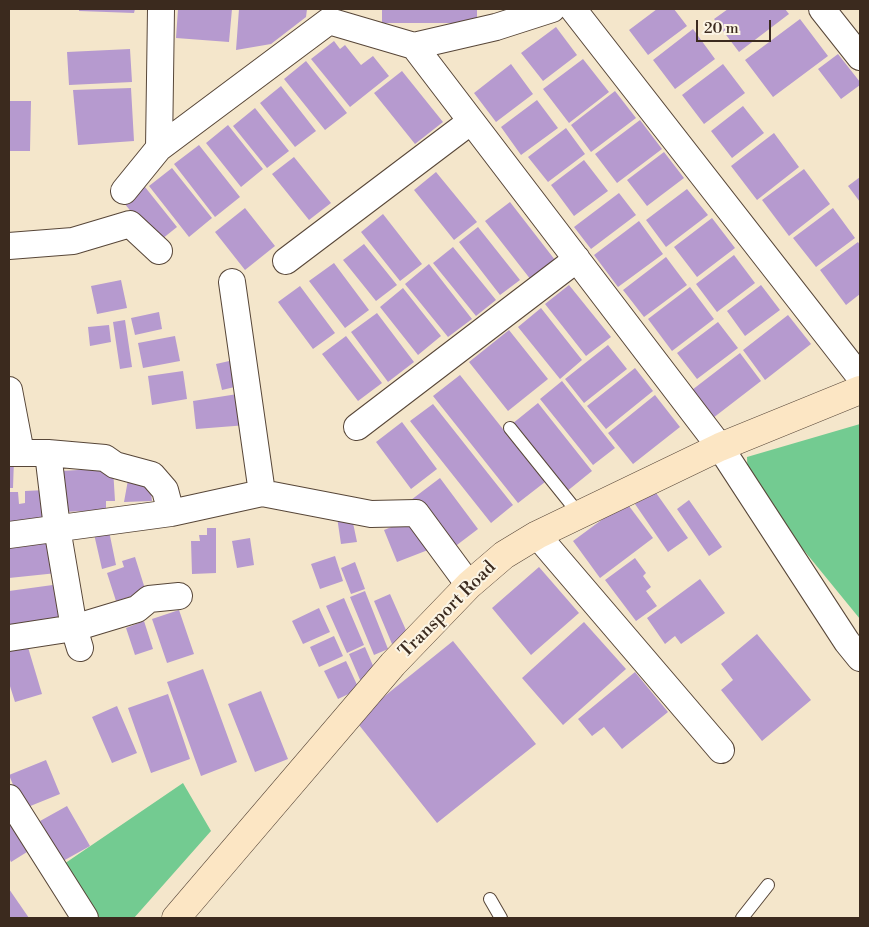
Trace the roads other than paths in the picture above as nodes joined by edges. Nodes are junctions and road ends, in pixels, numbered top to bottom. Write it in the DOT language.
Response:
graph roads {
  1 [pos="161,9"];
  2 [pos="552,9"];
  3 [pos="574,9"];
  4 [pos="822,9"];
  5 [pos="329,15"];
  6 [pos="496,18"];
  7 [pos="414,46"];
  8 [pos="860,57"];
  9 [pos="470,122"];
  10 [pos="159,148"];
  11 [pos="124,191"];
  12 [pos="9,246"];
  13 [pos="159,251"];
  14 [pos="577,259"];
  15 [pos="286,261"];
  16 [pos="232,282"];
  17 [pos="860,377"];
  18 [pos="9,390"];
  19 [pos="860,390"];
  20 [pos="357,427"];
  21 [pos="510,428"];
  22 [pos="720,448"];
  23 [pos="15,453"];
  24 [pos="48,453"];
  25 [pos="262,493"];
  26 [pos="171,513"];
  27 [pos="579,514"];
  28 [pos="57,528"];
  29 [pos="9,535"];
  30 [pos="537,535"];
  31 [pos="469,584"];
  32 [pos="179,596"];
  33 [pos="9,638"];
  34 [pos="77,638"];
  35 [pos="860,658"];
  36 [pos="721,750"];
  37 [pos="9,798"];
  38 [pos="768,885"];
  39 [pos="490,899"];
  40 [pos="85,918"];
  41 [pos="176,918"];
  42 [pos="501,918"];
  43 [pos="742,918"];
  1 -- 10 [label="street"];
  2 -- 6 [label="street"];
  3 -- 17 [label="street"];
  4 -- 8 [label="street"];
  5 -- 7 [label="street"];
  5 -- 10 [label="street"];
  6 -- 7 [label="street"];
  7 -- 9 [label="street"];
  9 -- 14 [label="street"];
  9 -- 15 [label="street"];
  10 -- 11 [label="street"];
  12 -- 13 [label="street"];
  14 -- 20 [label="street"];
  14 -- 22 [label="street"];
  16 -- 25 [label="street"];
  18 -- 23 [label="street"];
  19 -- 22 [label="street, Transport Road"];
  21 -- 27 [label="lane"];
  22 -- 27 [label="street, Transport Road"];
  22 -- 35 [label="street"];
  23 -- 24 [label="street"];
  24 -- 26 [label="street"];
  24 -- 28 [label="street"];
  25 -- 26 [label="street"];
  25 -- 31 [label="street"];
  26 -- 28 [label="street"];
  27 -- 30 [label="street, Transport Road"];
  28 -- 29 [label="street"];
  28 -- 34 [label="street"];
  30 -- 31 [label="street, Transport Road"];
  30 -- 36 [label="street"];
  31 -- 41 [label="street, Transport Road"];
  32 -- 34 [label="street"];
  33 -- 34 [label="street"];
  37 -- 40 [label="street"];
  38 -- 43 [label="lane"];
  39 -- 42 [label="lane"];
}
